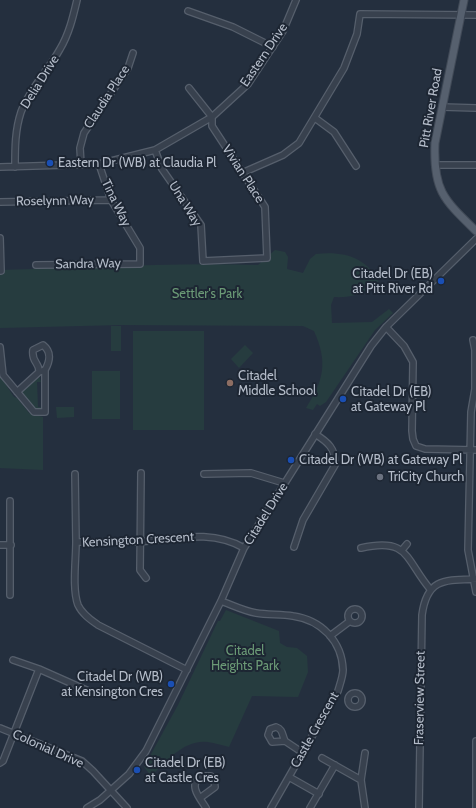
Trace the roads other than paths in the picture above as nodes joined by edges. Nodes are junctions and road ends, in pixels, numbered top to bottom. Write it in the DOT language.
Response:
graph roads {
  1 [pos="77,0"];
  2 [pos="296,0"];
  3 [pos="464,0"];
  4 [pos="188,11"];
  5 [pos="462,15"];
  6 [pos="476,15"];
  7 [pos="273,47"];
  8 [pos="133,53"];
  9 [pos="189,88"];
  10 [pos="442,107"];
  11 [pos="476,108"];
  12 [pos="212,117"];
  13 [pos="314,118"];
  14 [pos="155,150"];
  15 [pos="99,164"];
  16 [pos="81,165"];
  17 [pos="435,165"];
  18 [pos="356,166"];
  19 [pos="476,166"];
  20 [pos="0,167"];
  21 [pos="15,167"];
  22 [pos="242,173"];
  23 [pos="111,200"];
  24 [pos="0,202"];
  25 [pos="476,231"];
  26 [pos="0,238"];
  27 [pos="476,239"];
  28 [pos="267,258"];
  29 [pos="140,264"];
  30 [pos="36,265"];
  31 [pos="1,271"];
  32 [pos="386,327"];
  33 [pos="473,340"];
  34 [pos="0,348"];
  35 [pos="46,370"];
  36 [pos="39,372"];
  37 [pos="16,392"];
  38 [pos="315,434"];
  39 [pos="474,450"];
  40 [pos="141,473"];
  41 [pos="75,474"];
  42 [pos="204,474"];
  43 [pos="284,484"];
  44 [pos="10,501"];
  45 [pos="141,541"];
  46 [pos="76,542"];
  47 [pos="407,544"];
  48 [pos="0,545"];
  49 [pos="11,545"];
  50 [pos="244,548"];
  51 [pos="294,548"];
  52 [pos="361,548"];
  53 [pos="402,550"];
  54 [pos="146,578"];
  55 [pos="474,579"];
  56 [pos="430,589"];
  57 [pos="476,592"];
  58 [pos="10,595"];
  59 [pos="221,601"];
  60 [pos="350,620"];
  61 [pos="330,636"];
  62 [pos="13,660"];
  63 [pos="39,669"];
  64 [pos="187,670"];
  65 [pos="338,691"];
  66 [pos="93,693"];
  67 [pos="348,697"];
  68 [pos="0,728"];
  69 [pos="15,734"];
  70 [pos="476,740"];
  71 [pos="285,741"];
  72 [pos="303,752"];
  73 [pos="365,753"];
  74 [pos="322,758"];
  75 [pos="0,763"];
  76 [pos="335,765"];
  77 [pos="289,777"];
  78 [pos="361,780"];
  79 [pos="111,789"];
  80 [pos="319,794"];
  81 [pos="200,798"];
  82 [pos="87,808"];
  83 [pos="127,808"];
  84 [pos="206,808"];
  85 [pos="270,808"];
  86 [pos="310,808"];
  87 [pos="365,808"];
  88 [pos="419,808"];
  89 [pos="476,808"];
  1 -- 21 [label="street, Delia Drive"];
  2 -- 7 [label="street, Eastern Drive"];
  3 -- 5 [label="main road, Pitt River Road"];
  4 -- 7 [label="street"];
  5 -- 6 [label="street"];
  5 -- 10 [label="main road, Pitt River Road"];
  5 -- 13 [label="street"];
  7 -- 12 [label="street, Eastern Drive"];
  8 -- 16 [label="street, Claudia Place"];
  9 -- 12 [label="street"];
  10 -- 11 [label="street"];
  10 -- 17 [label="main road, Pitt River Road"];
  12 -- 14 [label="street, Eastern Drive"];
  12 -- 22 [label="street, Vivian Place"];
  13 -- 18 [label="street"];
  13 -- 22 [label="street"];
  14 -- 15 [label="street, Eastern Drive"];
  14 -- 28 [label="street, Una Way"];
  15 -- 16 [label="street, Eastern Drive"];
  15 -- 23 [label="street, Tina Way"];
  16 -- 21 [label="street, Eastern Drive"];
  17 -- 19 [label="street"];
  17 -- 25 [label="main road, Pitt River Road"];
  20 -- 21 [label="street, Eastern Drive"];
  22 -- 28 [label="street, Vivian Place"];
  23 -- 24 [label="street, Roselynn Way"];
  23 -- 29 [label="street, Tina Way"];
  26 -- 31 [label="street"];
  27 -- 32 [label="street, Citadel Drive"];
  29 -- 30 [label="street, Sandra Way"];
  32 -- 38 [label="street, Citadel Drive"];
  32 -- 39 [label="street"];
  33 -- 39 [label="street"];
  34 -- 37 [label="street"];
  35 -- 36 [label="street"];
  35 -- 36 [label="street"];
  35 -- 37 [label="street"];
  36 -- 37 [label="street"];
  38 -- 43 [label="street, Citadel Drive"];
  38 -- 51 [label="street"];
  39 -- 55 [label="street"];
  40 -- 45 [label="street"];
  41 -- 46 [label="street"];
  42 -- 43 [label="street"];
  43 -- 50 [label="street, Citadel Drive"];
  44 -- 49 [label="street"];
  45 -- 46 [label="street, Kensington Crescent"];
  45 -- 50 [label="street, Kensington Crescent"];
  45 -- 54 [label="street"];
  46 -- 64 [label="street, Kensington Crescent"];
  47 -- 53 [label="street"];
  48 -- 49 [label="street"];
  49 -- 58 [label="street"];
  50 -- 59 [label="street, Citadel Drive"];
  52 -- 53 [label="street"];
  53 -- 56 [label="street"];
  55 -- 56 [label="street"];
  55 -- 57 [label="street"];
  56 -- 88 [label="street, Fraserview Street"];
  59 -- 61 [label="street, Castle Crescent"];
  59 -- 64 [label="street, Citadel Drive"];
  60 -- 61 [label="street"];
  61 -- 65 [label="street, Castle Crescent"];
  62 -- 63 [label="street"];
  63 -- 66 [label="street"];
  63 -- 69 [label="street"];
  64 -- 79 [label="street, Citadel Drive"];
  65 -- 67 [label="street"];
  65 -- 72 [label="street, Castle Crescent"];
  68 -- 69 [label="street, Colonial Drive"];
  69 -- 75 [label="street"];
  69 -- 79 [label="street, Colonial Drive"];
  70 -- 89 [label="street"];
  71 -- 72 [label="street"];
  72 -- 77 [label="street, Castle Crescent"];
  73 -- 78 [label="street"];
  74 -- 76 [label="street, Castle Crescent"];
  76 -- 78 [label="street, Castle Crescent"];
  76 -- 80 [label="street"];
  77 -- 80 [label="street, Castle Crescent"];
  77 -- 85 [label="street, Castle Crescent"];
  78 -- 87 [label="street"];
  79 -- 82 [label="street, Citadel Drive"];
  79 -- 83 [label="street"];
  80 -- 86 [label="street"];
  81 -- 84 [label="street"];
}
